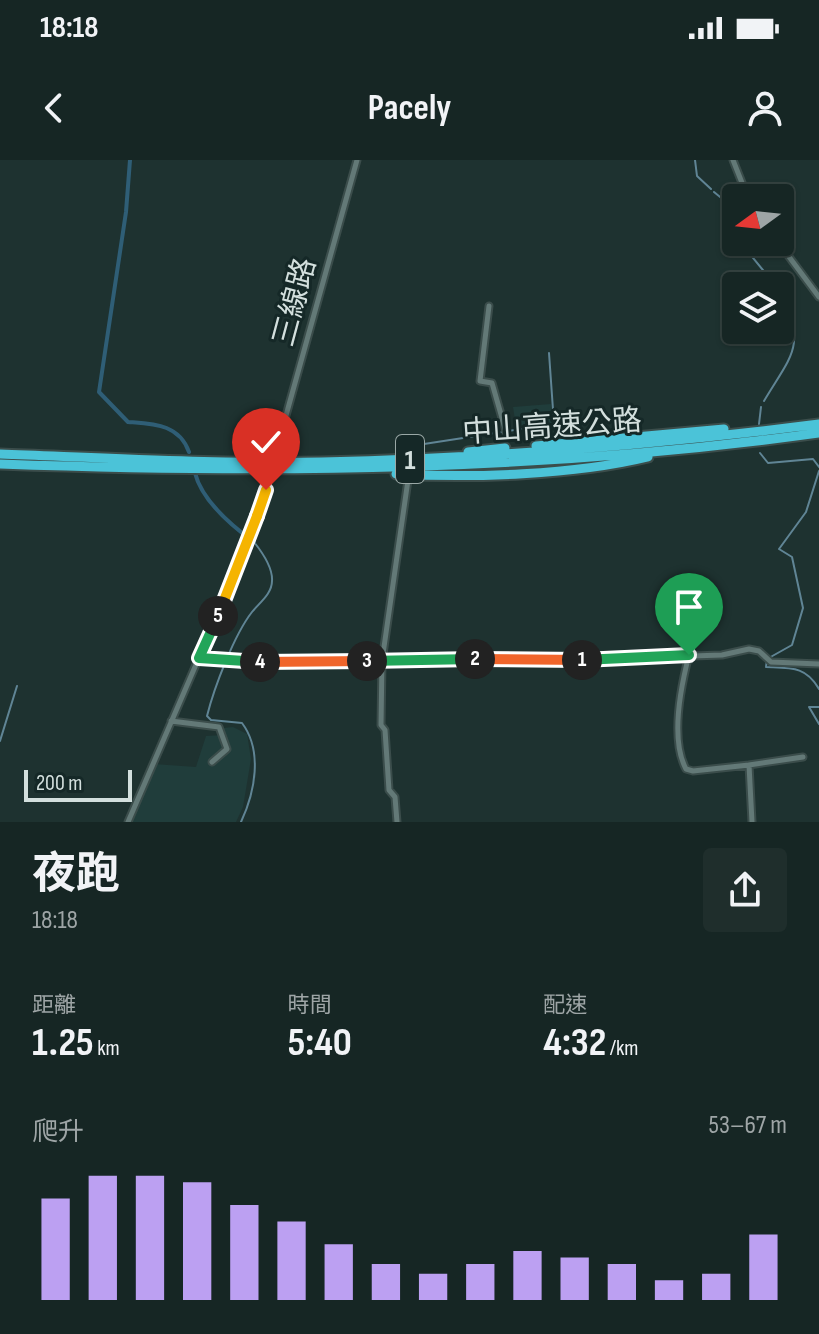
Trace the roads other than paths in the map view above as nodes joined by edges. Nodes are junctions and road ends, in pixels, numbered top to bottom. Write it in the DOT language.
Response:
graph roads {
  1 [pos="357,160"];
  2 [pos="733,160"];
  3 [pos="742,184"];
  4 [pos="788,256"];
  5 [pos="819,297"];
  6 [pos="489,306"];
  7 [pos="819,422"];
  8 [pos="506,432"];
  9 [pos="819,433"];
  10 [pos="0,454"];
  11 [pos="275,455"];
  12 [pos="0,464"];
  13 [pos="408,480"];
  14 [pos="268,482"];
  15 [pos="689,655"];
  16 [pos="199,658"];
  17 [pos="382,661"];
  18 [pos="819,664"];
  19 [pos="171,721"];
  20 [pos="803,757"];
  21 [pos="212,762"];
  22 [pos="749,765"];
  23 [pos="128,822"];
  24 [pos="397,822"];
  25 [pos="752,822"];
  1 -- 11 [label="street, 三線路"];
  2 -- 3 [label="street"];
  4 -- 5 [label="street"];
  6 -- 8 [label="street"];
  7 -- 10 [label="highway, 中山高速公路 / 1"];
  9 -- 12 [label="highway, 中山高速公路 / 1"];
  13 -- 17 [label="street"];
  14 -- 16 [label="street"];
  15 -- 17 [label="street"];
  15 -- 18 [label="street"];
  15 -- 22 [label="street"];
  16 -- 17 [label="street"];
  16 -- 19 [label="street"];
  17 -- 24 [label="street"];
  19 -- 21 [label="street"];
  19 -- 23 [label="street"];
  20 -- 22 [label="street"];
  22 -- 25 [label="street"];
}
